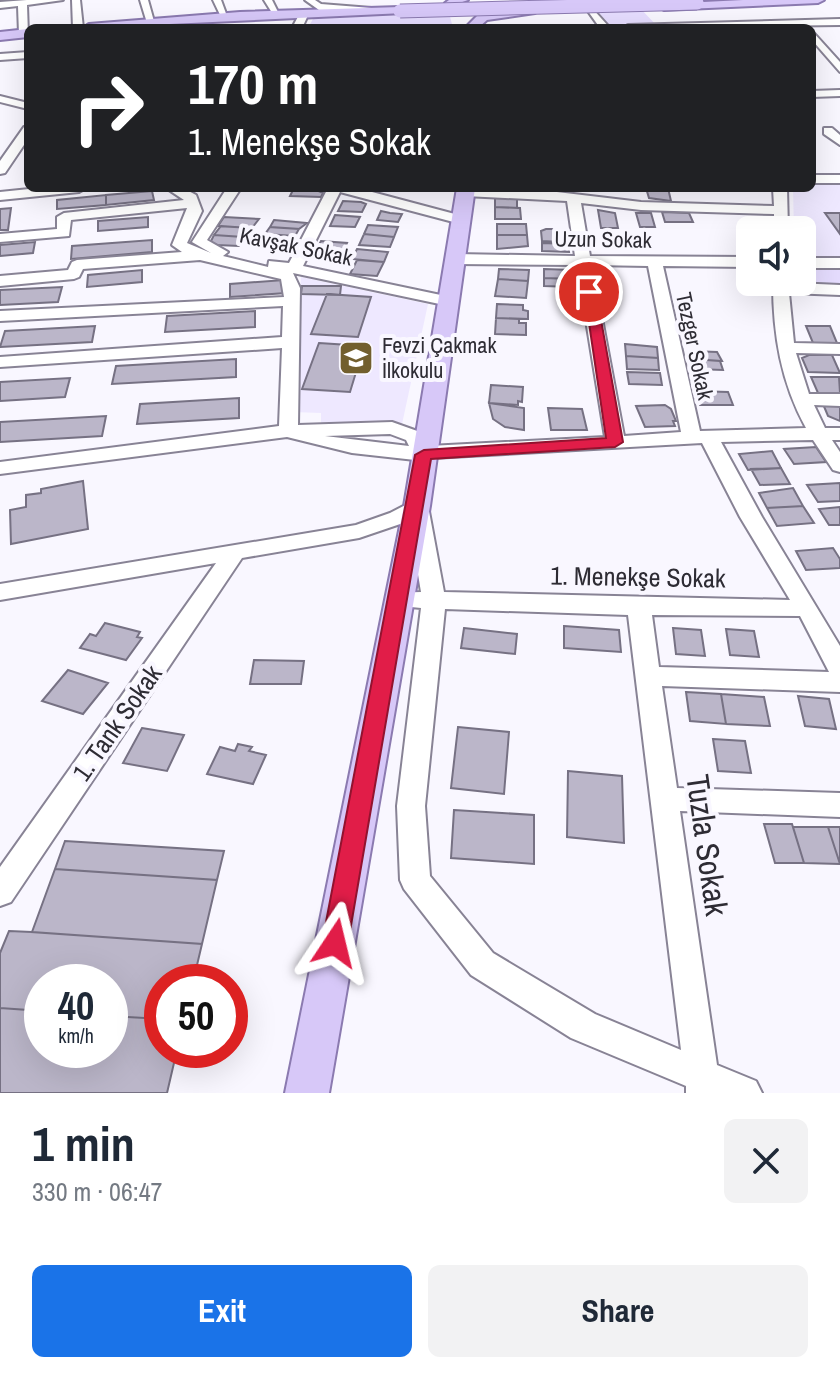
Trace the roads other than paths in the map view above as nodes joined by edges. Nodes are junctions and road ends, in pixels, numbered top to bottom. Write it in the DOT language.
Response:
graph roads {
  1 [pos="59,0"];
  2 [pos="76,0"];
  3 [pos="144,0"];
  4 [pos="217,0"];
  5 [pos="268,0"];
  6 [pos="309,0"];
  7 [pos="766,0"];
  8 [pos="818,0"];
  9 [pos="793,1"];
  10 [pos="29,2"];
  11 [pos="566,2"];
  12 [pos="703,2"];
  13 [pos="462,3"];
  14 [pos="643,3"];
  15 [pos="0,5"];
  16 [pos="588,9"];
  17 [pos="400,11"];
  18 [pos="304,13"];
  19 [pos="277,14"];
  20 [pos="225,17"];
  21 [pos="483,17"];
  22 [pos="237,22"];
  23 [pos="840,22"];
  24 [pos="27,24"];
  25 [pos="78,24"];
  26 [pos="161,24"];
  27 [pos="299,24"];
  28 [pos="471,24"];
  29 [pos="475,24"];
  30 [pos="601,24"];
  31 [pos="661,24"];
  32 [pos="806,24"];
  33 [pos="816,28"];
  34 [pos="816,30"];
  35 [pos="816,32"];
  36 [pos="840,32"];
  37 [pos="24,34"];
  38 [pos="0,36"];
  39 [pos="826,36"];
  40 [pos="816,38"];
  41 [pos="24,55"];
  42 [pos="0,57"];
  43 [pos="835,65"];
  44 [pos="840,93"];
  45 [pos="816,94"];
  46 [pos="2,101"];
  47 [pos="24,108"];
  48 [pos="24,110"];
  49 [pos="0,114"];
  50 [pos="828,131"];
  51 [pos="24,136"];
  52 [pos="840,141"];
  53 [pos="15,148"];
  54 [pos="0,149"];
  55 [pos="0,170"];
  56 [pos="816,179"];
  57 [pos="840,179"];
  58 [pos="24,184"];
  59 [pos="0,187"];
  60 [pos="40,192"];
  61 [pos="180,192"];
  62 [pos="333,192"];
  63 [pos="383,192"];
  64 [pos="636,192"];
  65 [pos="780,192"];
  66 [pos="0,196"];
  67 [pos="206,197"];
  68 [pos="573,198"];
  69 [pos="464,200"];
  70 [pos="641,206"];
  71 [pos="780,210"];
  72 [pos="780,216"];
  73 [pos="0,238"];
  74 [pos="200,255"];
  75 [pos="456,259"];
  76 [pos="584,262"];
  77 [pos="655,262"];
  78 [pos="736,262"];
  79 [pos="816,263"];
  80 [pos="840,263"];
  81 [pos="294,268"];
  82 [pos="0,281"];
  83 [pos="816,288"];
  84 [pos="840,290"];
  85 [pos="782,296"];
  86 [pos="292,301"];
  87 [pos="449,301"];
  88 [pos="0,316"];
  89 [pos="291,342"];
  90 [pos="784,348"];
  91 [pos="840,349"];
  92 [pos="0,362"];
  93 [pos="800,399"];
  94 [pos="840,400"];
  95 [pos="288,431"];
  96 [pos="816,433"];
  97 [pos="840,434"];
  98 [pos="700,438"];
  99 [pos="615,442"];
  100 [pos="424,455"];
  101 [pos="840,466"];
  102 [pos="0,468"];
  103 [pos="417,506"];
  104 [pos="234,553"];
  105 [pos="0,592"];
  106 [pos="399,599"];
  107 [pos="434,600"];
  108 [pos="639,607"];
  109 [pos="807,608"];
  110 [pos="840,669"];
  111 [pos="648,676"];
  112 [pos="840,682"];
  113 [pos="664,799"];
  114 [pos="840,805"];
  115 [pos="0,892"];
  116 [pos="702,1083"];
  117 [pos="307,1093"];
  118 [pos="744,1093"];
  1 -- 10 [label="street"];
  2 -- 25 [label="street"];
  3 -- 26 [label="street"];
  4 -- 20 [label="street"];
  5 -- 19 [label="street"];
  6 -- 17 [label="street"];
  7 -- 12 [label="main road"];
  8 -- 9 [label="main road"];
  9 -- 14 [label="main road"];
  9 -- 32 [label="street"];
  10 -- 15 [label="street"];
  10 -- 24 [label="street"];
  11 -- 13 [label="main road"];
  11 -- 14 [label="main road"];
  12 -- 14 [label="main road"];
  12 -- 17 [label="main road, bridge"];
  13 -- 21 [label="main road"];
  13 -- 21 [label="main road"];
  13 -- 28 [label="main road"];
  14 -- 16 [label="main road"];
  14 -- 31 [label="street"];
  16 -- 21 [label="main road"];
  16 -- 30 [label="street"];
  17 -- 18 [label="main road"];
  18 -- 19 [label="main road"];
  18 -- 27 [label="street"];
  19 -- 22 [label="main road"];
  20 -- 22 [label="main road"];
  20 -- 26 [label="main road"];
  21 -- 29 [label="main road"];
  23 -- 33 [label="street"];
  34 -- 36 [label="street"];
  35 -- 39 [label="street"];
  37 -- 38 [label="main road"];
  40 -- 43 [label="street"];
  41 -- 42 [label="street"];
  44 -- 45 [label="street"];
  46 -- 47 [label="street"];
  48 -- 49 [label="street"];
  50 -- 52 [label="street"];
  51 -- 53 [label="street"];
  53 -- 54 [label="street"];
  53 -- 55 [label="street"];
  56 -- 57 [label="street"];
  58 -- 59 [label="street"];
  60 -- 66 [label="street"];
  61 -- 67 [label="street"];
  62 -- 81 [label="street"];
  63 -- 69 [label="street"];
  64 -- 70 [label="street"];
  65 -- 71 [label="street"];
  67 -- 73 [label="street"];
  67 -- 74 [label="street"];
  67 -- 81 [label="street, Kavşak Sokak"];
  68 -- 69 [label="street"];
  68 -- 70 [label="street"];
  68 -- 76 [label="street"];
  69 -- 75 [label="main road"];
  70 -- 71 [label="street"];
  71 -- 72 [label="street"];
  74 -- 82 [label="street"];
  74 -- 86 [label="street"];
  75 -- 76 [label="street, Uzun Sokak"];
  75 -- 87 [label="main road"];
  76 -- 77 [label="street, Uzun Sokak"];
  76 -- 99 [label="street"];
  77 -- 78 [label="street, Uzun Sokak"];
  77 -- 98 [label="street, Tezger Sokak"];
  79 -- 80 [label="street"];
  81 -- 87 [label="street, Kavşak Sokak"];
  83 -- 84 [label="street"];
  85 -- 90 [label="street"];
  86 -- 88 [label="street"];
  86 -- 89 [label="street"];
  87 -- 100 [label="main road"];
  89 -- 92 [label="street"];
  89 -- 95 [label="street"];
  90 -- 91 [label="street"];
  90 -- 93 [label="street"];
  93 -- 94 [label="street"];
  93 -- 96 [label="street"];
  95 -- 100 [label="street"];
  95 -- 102 [label="street"];
  96 -- 97 [label="street"];
  96 -- 98 [label="street"];
  96 -- 101 [label="street"];
  98 -- 99 [label="street"];
  98 -- 109 [label="street, Tezger Sokak"];
  99 -- 100 [label="street"];
  100 -- 103 [label="main road"];
  103 -- 104 [label="street"];
  103 -- 106 [label="main road"];
  103 -- 107 [label="street"];
  104 -- 105 [label="street"];
  104 -- 115 [label="street, 1. Tank Sokak"];
  106 -- 107 [label="street, 1. Menekşe Sokak"];
  106 -- 117 [label="main road"];
  107 -- 108 [label="street, 1. Menekşe Sokak"];
  107 -- 116 [label="street"];
  108 -- 109 [label="street, 1. Menekşe Sokak"];
  108 -- 111 [label="street, Tuzla Sokak"];
  109 -- 110 [label="street"];
  111 -- 112 [label="street"];
  111 -- 113 [label="street, Tuzla Sokak"];
  113 -- 114 [label="street"];
  113 -- 116 [label="street, Tuzla Sokak"];
  116 -- 118 [label="street"];
}
